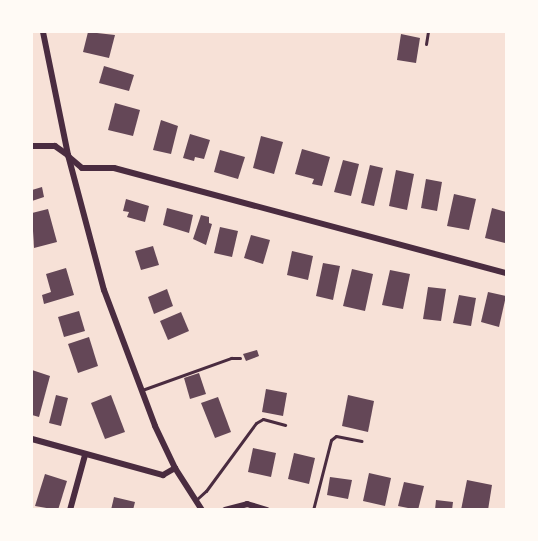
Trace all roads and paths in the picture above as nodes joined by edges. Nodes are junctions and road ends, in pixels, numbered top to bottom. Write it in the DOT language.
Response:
graph roads {
  1 [pos="43,32"];
  2 [pos="428,32"];
  3 [pos="426,44"];
  4 [pos="32,146"];
  5 [pos="69,156"];
  6 [pos="507,273"];
  7 [pos="240,358"];
  8 [pos="142,390"];
  9 [pos="285,425"];
  10 [pos="32,439"];
  11 [pos="362,441"];
  12 [pos="85,454"];
  13 [pos="175,468"];
  14 [pos="196,500"];
  15 [pos="70,510"];
  16 [pos="202,510"];
  17 [pos="225,510"];
  18 [pos="267,510"];
  19 [pos="313,510"];
  1 -- 5 [label="street"];
  2 -- 3 [label="lane"];
  4 -- 5 [label="street"];
  5 -- 6 [label="street"];
  5 -- 8 [label="street"];
  7 -- 8 [label="lane"];
  8 -- 13 [label="street"];
  9 -- 14 [label="lane"];
  10 -- 12 [label="street"];
  11 -- 19 [label="lane"];
  12 -- 13 [label="street"];
  12 -- 15 [label="street"];
  13 -- 14 [label="street"];
  14 -- 16 [label="street"];
  17 -- 18 [label="street"];
}
